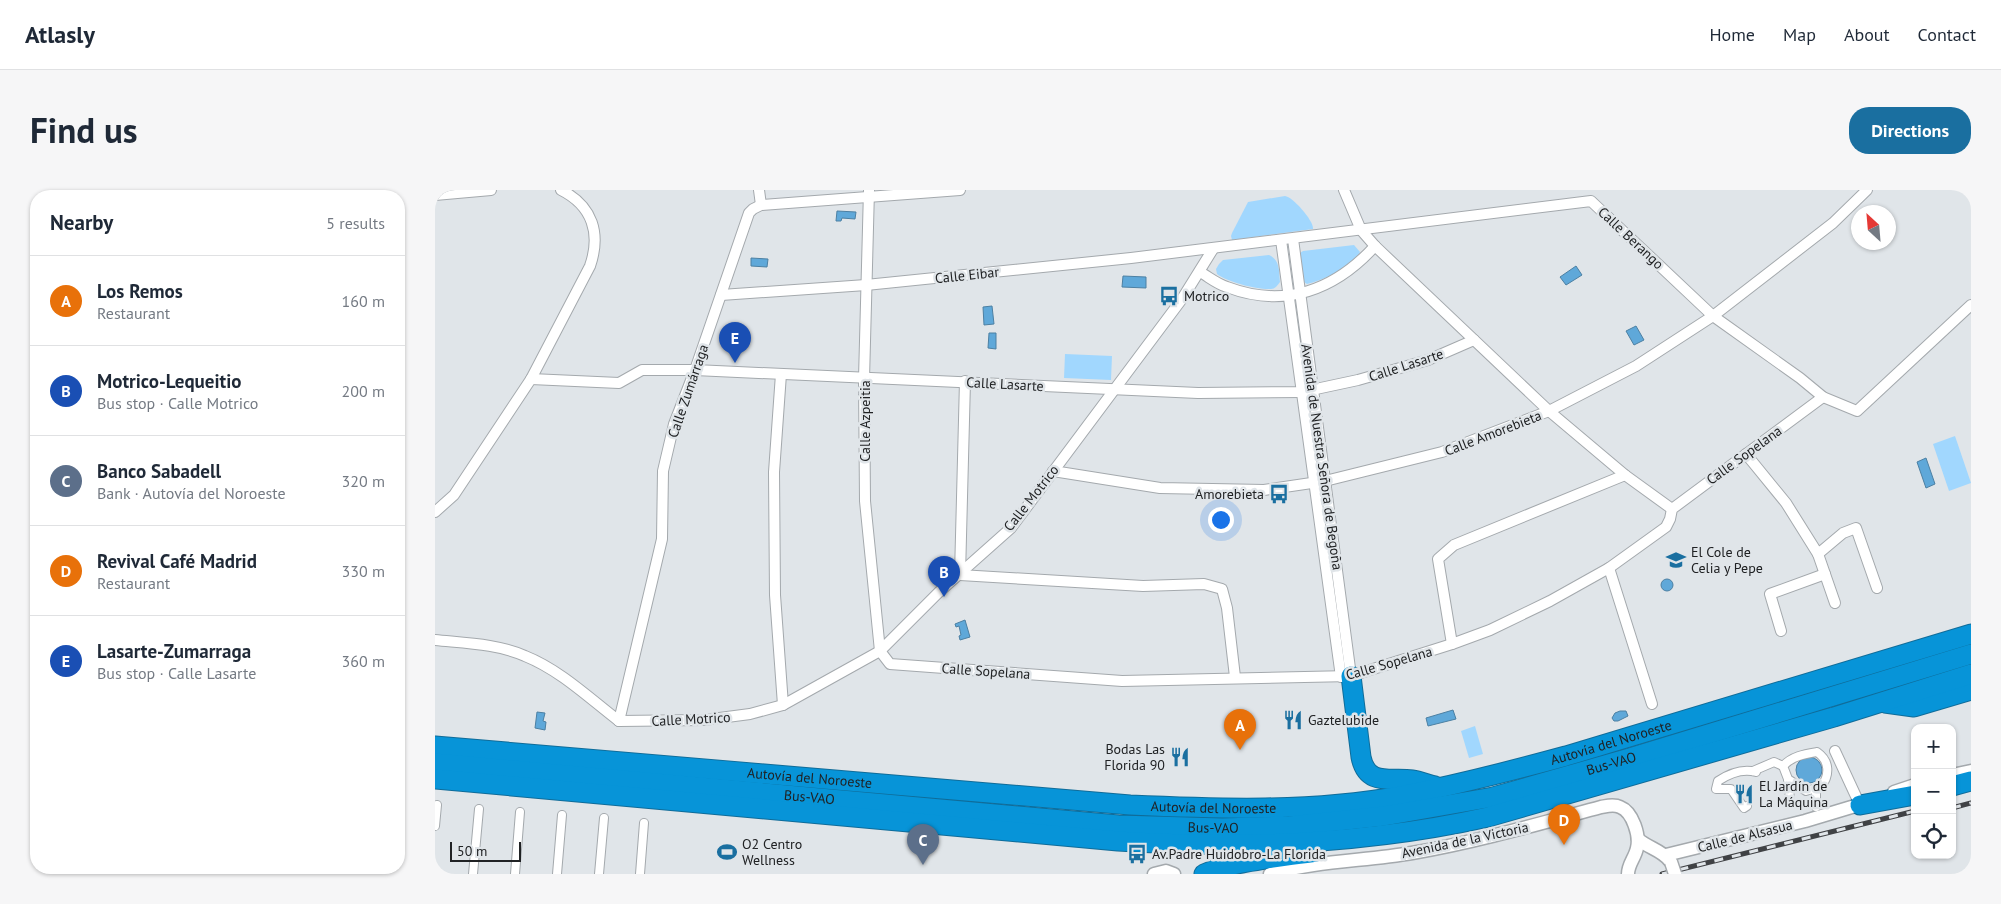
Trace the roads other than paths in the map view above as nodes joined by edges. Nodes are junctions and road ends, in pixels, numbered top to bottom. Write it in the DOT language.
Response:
graph roads {
  1 [pos="491,190"];
  2 [pos="561,190"];
  3 [pos="759,190"];
  4 [pos="960,190"];
  5 [pos="1344,190"];
  6 [pos="1867,190"];
  7 [pos="869,194"];
  8 [pos="435,195"];
  9 [pos="761,206"];
  10 [pos="1361,230"];
  11 [pos="1293,239"];
  12 [pos="1281,240"];
  13 [pos="1375,246"];
  14 [pos="1213,249"];
  15 [pos="1200,272"];
  16 [pos="866,285"];
  17 [pos="1300,294"];
  18 [pos="721,295"];
  19 [pos="1288,295"];
  20 [pos="1971,305"];
  21 [pos="1713,316"];
  22 [pos="1474,340"];
  23 [pos="695,370"];
  24 [pos="781,374"];
  25 [pos="531,379"];
  26 [pos="864,379"];
  27 [pos="965,381"];
  28 [pos="1114,390"];
  29 [pos="1313,391"];
  30 [pos="1302,392"];
  31 [pos="1823,397"];
  32 [pos="1549,411"];
  33 [pos="1747,454"];
  34 [pos="1053,471"];
  35 [pos="1625,476"];
  36 [pos="1319,482"];
  37 [pos="1672,509"];
  38 [pos="435,512"];
  39 [pos="1818,554"];
  40 [pos="1609,568"];
  41 [pos="1825,574"];
  42 [pos="960,575"];
  43 [pos="1877,588"];
  44 [pos="1835,602"];
  45 [pos="1781,631"];
  46 [pos="1971,634"];
  47 [pos="435,640"];
  48 [pos="1452,644"];
  49 [pos="880,651"];
  50 [pos="1971,654"];
  51 [pos="1971,674"];
  52 [pos="1346,676"];
  53 [pos="1235,677"];
  54 [pos="1971,690"];
  55 [pos="1881,703"];
  56 [pos="1652,704"];
  57 [pos="783,705"];
  58 [pos="619,721"];
  59 [pos="435,733"];
  60 [pos="435,746"];
  61 [pos="1835,751"];
  62 [pos="504,752"];
  63 [pos="435,763"];
  64 [pos="1783,766"];
  65 [pos="1971,771"];
  66 [pos="1956,774"];
  67 [pos="435,780"];
  68 [pos="1787,780"];
  69 [pos="1971,782"];
  70 [pos="1956,785"];
  71 [pos="1911,786"];
  72 [pos="1438,787"];
  73 [pos="1816,789"];
  74 [pos="1911,796"];
  75 [pos="1789,803"];
  76 [pos="437,805"];
  77 [pos="1860,805"];
  78 [pos="1747,806"];
  79 [pos="1816,806"];
  80 [pos="479,809"];
  81 [pos="520,812"];
  82 [pos="562,815"];
  83 [pos="604,818"];
  84 [pos="644,823"];
  85 [pos="435,826"];
  86 [pos="1390,835"];
  87 [pos="1638,839"];
  88 [pos="1653,850"];
  89 [pos="1631,864"];
  90 [pos="1670,864"];
  91 [pos="473,874"];
  92 [pos="515,874"];
  93 [pos="557,874"];
  94 [pos="599,874"];
  95 [pos="640,874"];
  96 [pos="1154,874"];
  97 [pos="1174,874"];
  98 [pos="1204,874"];
  99 [pos="1270,874"];
  1 -- 8 [label="street"];
  2 -- 25 [label="street"];
  3 -- 9 [label="street"];
  4 -- 7 [label="street"];
  5 -- 10 [label="street"];
  6 -- 21 [label="street, Calle Amorebieta"];
  7 -- 9 [label="street"];
  7 -- 16 [label="street, Calle Azpeitia"];
  9 -- 18 [label="street, Calle Zumárraga"];
  10 -- 11 [label="street, Calle Eibar"];
  10 -- 13 [label="street"];
  10 -- 21 [label="street, Calle Berango"];
  11 -- 12 [label="street, Calle Eibar"];
  11 -- 17 [label="street, Avenida de Nuestra Señora de Begoña"];
  12 -- 14 [label="street, Calle Eibar"];
  12 -- 19 [label="street, Avenida de Nuestra Señora de Begoña"];
  13 -- 17 [label="street"];
  13 -- 22 [label="street"];
  14 -- 15 [label="street, Calle Motrico"];
  14 -- 16 [label="street, Calle Eibar"];
  15 -- 19 [label="street"];
  15 -- 28 [label="street, Calle Motrico"];
  16 -- 18 [label="street, Calle Eibar"];
  16 -- 26 [label="street, Calle Azpeitia"];
  17 -- 19 [label="street"];
  17 -- 29 [label="street, Avenida de Nuestra Señora de Begoña"];
  18 -- 23 [label="street, Calle Zumárraga"];
  19 -- 30 [label="street, Avenida de Nuestra Señora de Begoña"];
  20 -- 31 [label="street, Calle Berango"];
  21 -- 31 [label="street, Calle Berango"];
  21 -- 32 [label="street, Calle Amorebieta"];
  22 -- 29 [label="street, Calle Lasarte"];
  22 -- 32 [label="street"];
  23 -- 24 [label="street, Calle Lasarte"];
  23 -- 25 [label="street, Calle Lasarte"];
  23 -- 58 [label="street, Calle Zumárraga"];
  24 -- 26 [label="street, Calle Lasarte"];
  24 -- 57 [label="street"];
  25 -- 38 [label="street"];
  26 -- 27 [label="street, Calle Lasarte"];
  26 -- 49 [label="street, Calle Azpeitia"];
  27 -- 28 [label="street, Calle Lasarte"];
  27 -- 42 [label="street"];
  28 -- 30 [label="street, Calle Lasarte"];
  28 -- 34 [label="street, Calle Motrico"];
  29 -- 30 [label="street, Calle Lasarte"];
  29 -- 36 [label="street, Avenida de Nuestra Señora de Begoña"];
  30 -- 36 [label="street, Avenida de Nuestra Señora de Begoña"];
  31 -- 33 [label="street, Calle Sopelana"];
  32 -- 35 [label="street"];
  32 -- 36 [label="street, Calle Amorebieta"];
  33 -- 37 [label="street, Calle Sopelana"];
  33 -- 39 [label="street"];
  34 -- 36 [label="street, Calle Amorebieta"];
  34 -- 42 [label="street, Calle Motrico"];
  35 -- 37 [label="street"];
  35 -- 48 [label="street"];
  36 -- 52 [label="street, Avenida de Nuestra Señora de Begoña"];
  37 -- 40 [label="street, Calle Sopelana"];
  39 -- 41 [label="street"];
  39 -- 43 [label="street"];
  40 -- 48 [label="street, Calle Sopelana"];
  40 -- 56 [label="street"];
  41 -- 44 [label="street"];
  41 -- 45 [label="street"];
  42 -- 49 [label="street, Calle Motrico"];
  42 -- 53 [label="street"];
  46 -- 72 [label="highway, Autovía del Noroeste"];
  47 -- 58 [label="street"];
  48 -- 52 [label="street, Calle Sopelana"];
  49 -- 53 [label="street, Calle Sopelana"];
  49 -- 57 [label="street, Calle Motrico"];
  50 -- 63 [label="highway, Bus-VAO"];
  51 -- 55 [label="highway"];
  52 -- 53 [label="street, Calle Sopelana"];
  52 -- 72 [label="highway"];
  54 -- 55 [label="highway"];
  55 -- 86 [label="highway"];
  57 -- 58 [label="street, Calle Motrico"];
  59 -- 62 [label="highway"];
  60 -- 62 [label="highway, Autovía del Noroeste"];
  61 -- 77 [label="street"];
  62 -- 72 [label="highway, Autovía del Noroeste"];
  64 -- 68 [label="street"];
  64 -- 73 [label="street"];
  64 -- 78 [label="street"];
  65 -- 66 [label="street"];
  67 -- 86 [label="highway"];
  68 -- 73 [label="street"];
  68 -- 75 [label="street"];
  69 -- 70 [label="highway"];
  71 -- 77 [label="street, Calle de Alsasua"];
  73 -- 79 [label="street"];
  74 -- 77 [label="highway"];
  76 -- 85 [label="street"];
  77 -- 90 [label="street, Calle de Alsasua"];
  80 -- 91 [label="street"];
  81 -- 92 [label="street"];
  82 -- 93 [label="street"];
  83 -- 94 [label="street"];
  84 -- 95 [label="street"];
  86 -- 98 [label="highway"];
  87 -- 88 [label="street"];
  87 -- 89 [label="street"];
  87 -- 99 [label="street, Avenida de la Victoria"];
  88 -- 89 [label="street"];
  88 -- 90 [label="street"];
  96 -- 97 [label="street"];
}
